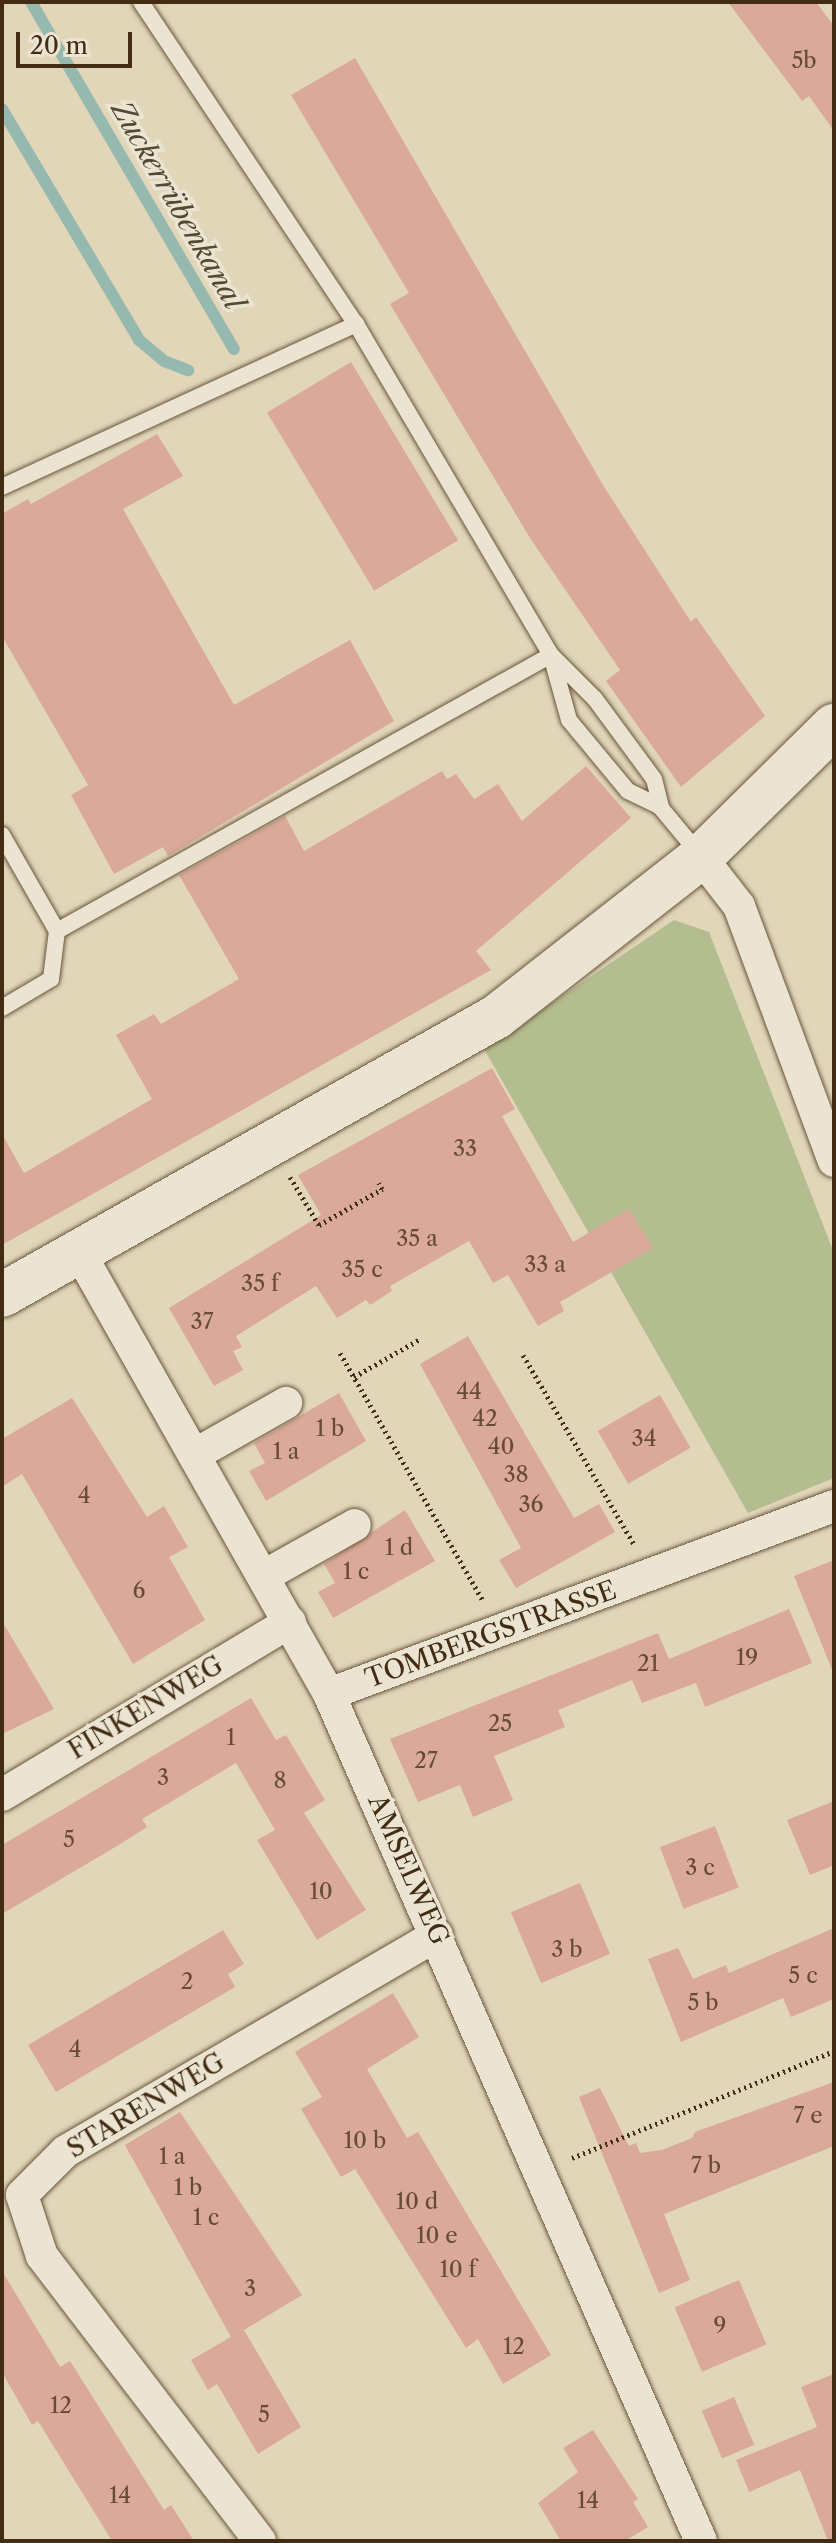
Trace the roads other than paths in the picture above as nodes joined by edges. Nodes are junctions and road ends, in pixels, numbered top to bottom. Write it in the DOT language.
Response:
graph roads {
  1 [pos="141,2"];
  2 [pos="356,324"];
  3 [pos="2,487"];
  4 [pos="551,655"];
  5 [pos="834,726"];
  6 [pos="659,806"];
  7 [pos="2,835"];
  8 [pos="701,857"];
  9 [pos="57,931"];
  10 [pos="2,1008"];
  11 [pos="834,1161"];
  12 [pos="79,1252"];
  13 [pos="2,1295"];
  14 [pos="286,1403"];
  15 [pos="194,1455"];
  16 [pos="834,1506"];
  17 [pos="355,1525"];
  18 [pos="264,1576"];
  19 [pos="290,1622"];
  20 [pos="329,1694"];
  21 [pos="2,1795"];
  22 [pos="437,1935"];
  23 [pos="260,2541"];
  24 [pos="701,2541"];
  1 -- 2 [label="lane"];
  2 -- 3 [label="lane"];
  2 -- 4 [label="lane"];
  4 -- 6 [label="lane"];
  4 -- 6 [label="lane"];
  4 -- 9 [label="lane"];
  5 -- 8 [label="street"];
  6 -- 8 [label="lane"];
  7 -- 9 [label="lane"];
  8 -- 11 [label="street"];
  8 -- 12 [label="street"];
  9 -- 10 [label="lane"];
  12 -- 13 [label="street"];
  12 -- 15 [label="street, AMSELWEG"];
  14 -- 15 [label="street"];
  15 -- 18 [label="street, AMSELWEG"];
  16 -- 20 [label="street, TOMBERGSTRASSE"];
  17 -- 18 [label="street"];
  18 -- 19 [label="street, AMSELWEG"];
  19 -- 20 [label="street, AMSELWEG"];
  19 -- 21 [label="street, FINKENWEG"];
  20 -- 22 [label="street, AMSELWEG"];
  22 -- 23 [label="street, STARENWEG"];
  22 -- 24 [label="street, AMSELWEG"];
}
